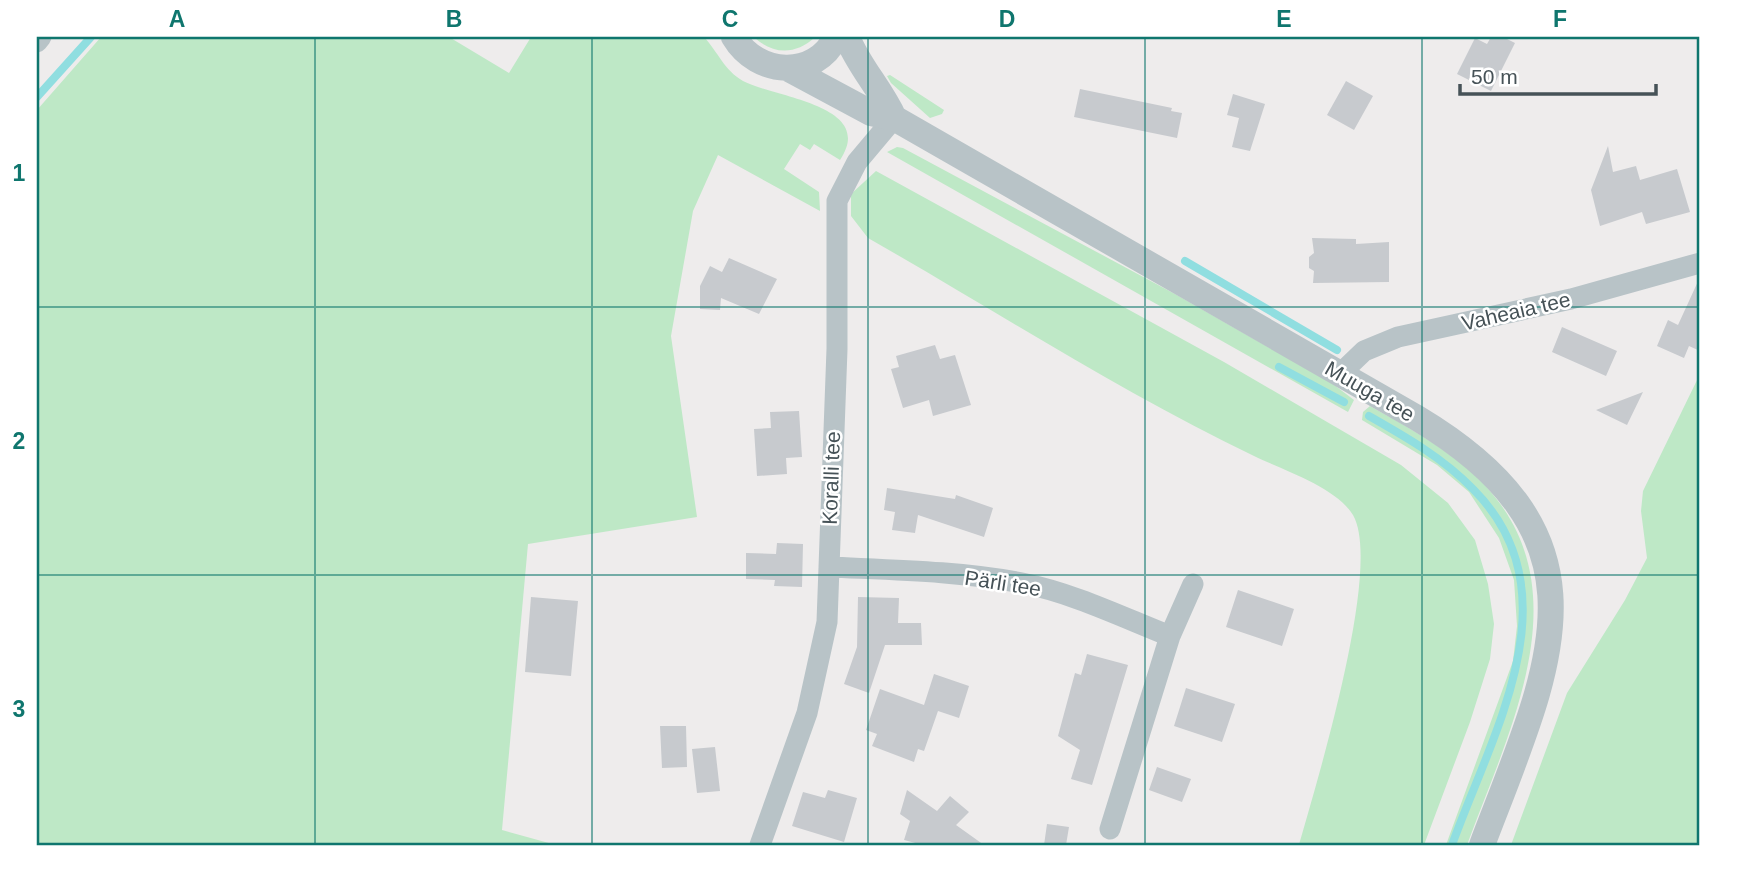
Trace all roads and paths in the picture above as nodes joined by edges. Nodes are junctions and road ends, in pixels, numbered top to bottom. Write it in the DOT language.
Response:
graph roads {
  1 [pos="41,37"];
  2 [pos="734,37"];
  3 [pos="836,37"];
  4 [pos="847,37"];
  5 [pos="37,42"];
  6 [pos="789,69"];
  7 [pos="894,118"];
  8 [pos="1700,263"];
  9 [pos="1340,374"];
  10 [pos="829,567"];
  11 [pos="1193,584"];
  12 [pos="1170,636"];
  13 [pos="1110,830"];
  14 [pos="760,845"];
  15 [pos="1482,845"];
  1 -- 5 [label="street"];
  2 -- 6 [label="street, Muuga tee"];
  3 -- 6 [label="street"];
  4 -- 7 [label="street"];
  6 -- 7 [label="street, Muuga tee"];
  7 -- 9 [label="street, Muuga tee"];
  7 -- 10 [label="street, Koralli tee"];
  8 -- 9 [label="street, Vaheaia tee"];
  9 -- 15 [label="street, Muuga tee"];
  10 -- 12 [label="street, Pärli tee"];
  10 -- 14 [label="street, Koralli tee"];
  11 -- 12 [label="street"];
  12 -- 13 [label="street"];
}
